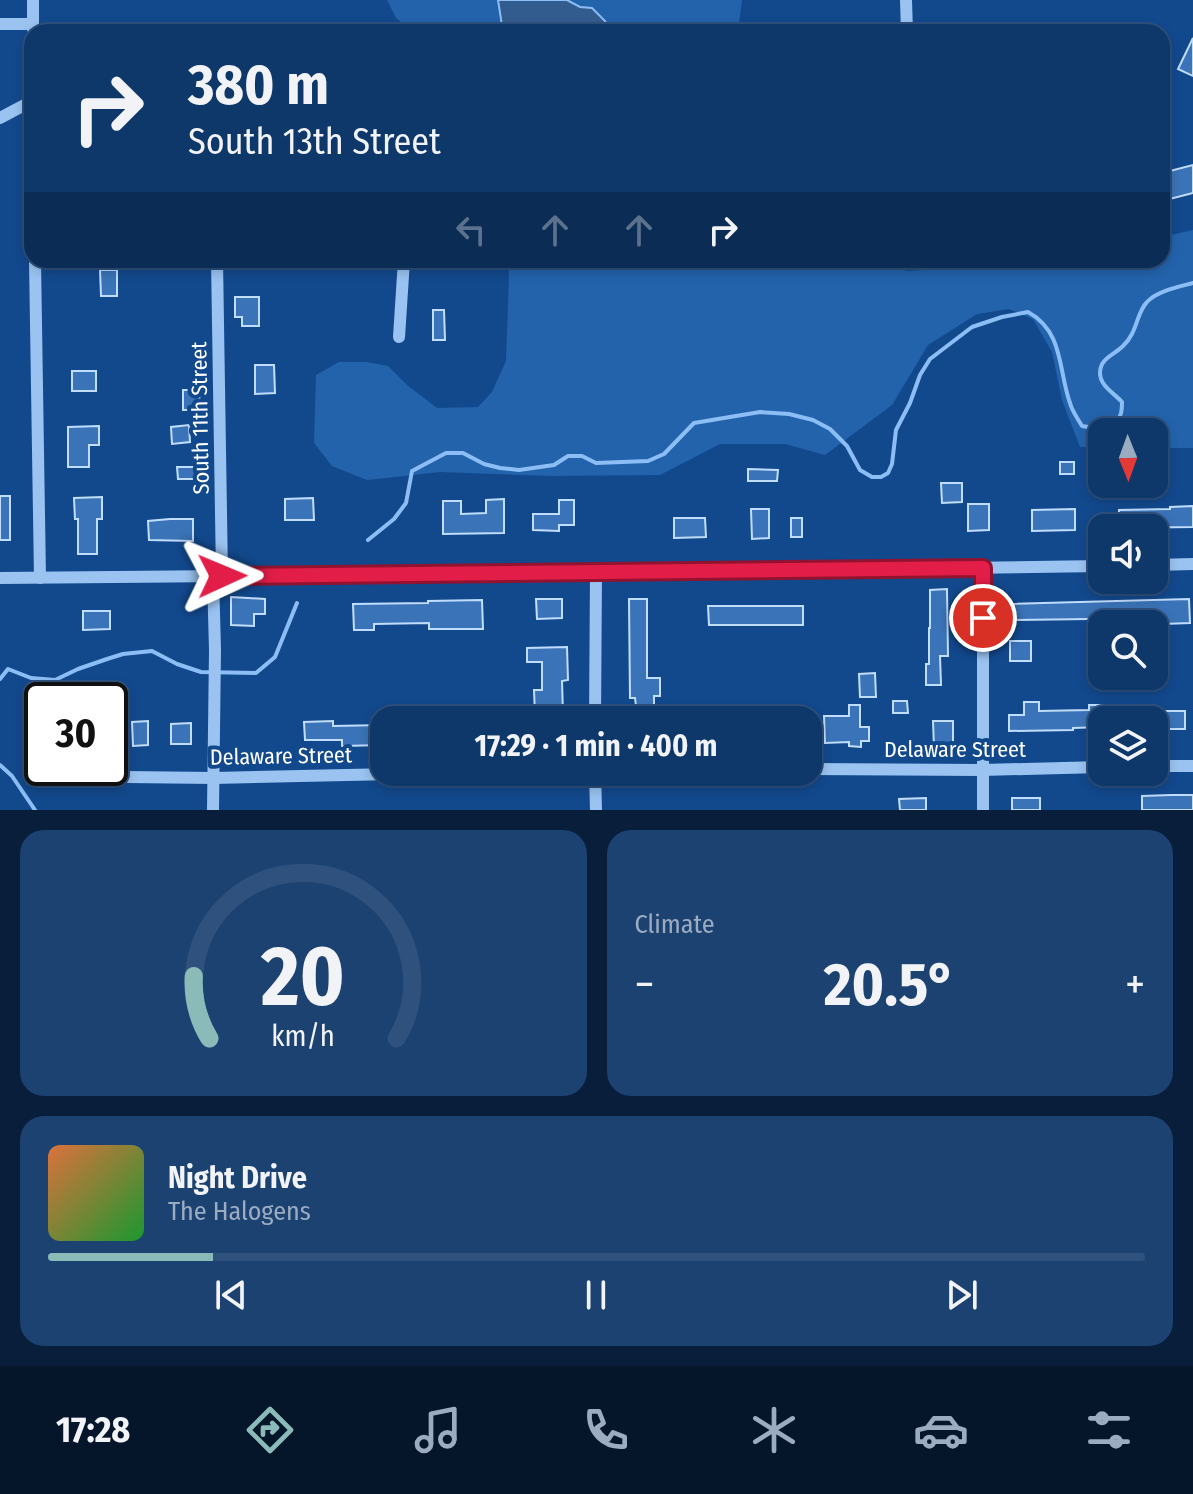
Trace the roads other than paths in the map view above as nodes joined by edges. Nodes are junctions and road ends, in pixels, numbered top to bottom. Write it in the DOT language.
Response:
graph roads {
  1 [pos="33,0"];
  2 [pos="906,0"];
  3 [pos="0,24"];
  4 [pos="33,24"];
  5 [pos="907,24"];
  6 [pos="24,27"];
  7 [pos="24,105"];
  8 [pos="0,118"];
  9 [pos="35,268"];
  10 [pos="217,268"];
  11 [pos="403,268"];
  12 [pos="399,337"];
  13 [pos="1193,564"];
  14 [pos="1168,565"];
  15 [pos="1088,566"];
  16 [pos="983,568"];
  17 [pos="596,573"];
  18 [pos="217,576"];
  19 [pos="0,578"];
  20 [pos="40,578"];
  21 [pos="595,706"];
  22 [pos="1168,766"];
  23 [pos="1193,766"];
  24 [pos="1088,767"];
  25 [pos="822,769"];
  26 [pos="982,770"];
  27 [pos="370,775"];
  28 [pos="128,777"];
  29 [pos="214,778"];
  30 [pos="595,786"];
  31 [pos="213,810"];
  32 [pos="596,810"];
  33 [pos="983,810"];
  1 -- 4 [label="street"];
  2 -- 5 [label="street"];
  3 -- 6 [label="street"];
  7 -- 8 [label="street"];
  9 -- 20 [label="street"];
  10 -- 18 [label="street, South 11th Street"];
  11 -- 12 [label="street"];
  13 -- 14 [label="street"];
  15 -- 16 [label="street"];
  16 -- 17 [label="street"];
  16 -- 26 [label="street"];
  17 -- 18 [label="street"];
  17 -- 21 [label="street"];
  18 -- 20 [label="street"];
  18 -- 29 [label="street, South 11th Street"];
  19 -- 20 [label="street"];
  22 -- 23 [label="street"];
  24 -- 26 [label="street, Delaware Street"];
  25 -- 26 [label="street, Delaware Street"];
  26 -- 33 [label="street"];
  27 -- 29 [label="street, Delaware Street"];
  28 -- 29 [label="street, Delaware Street"];
  29 -- 31 [label="street, South 11th Street"];
  30 -- 32 [label="street"];
}
